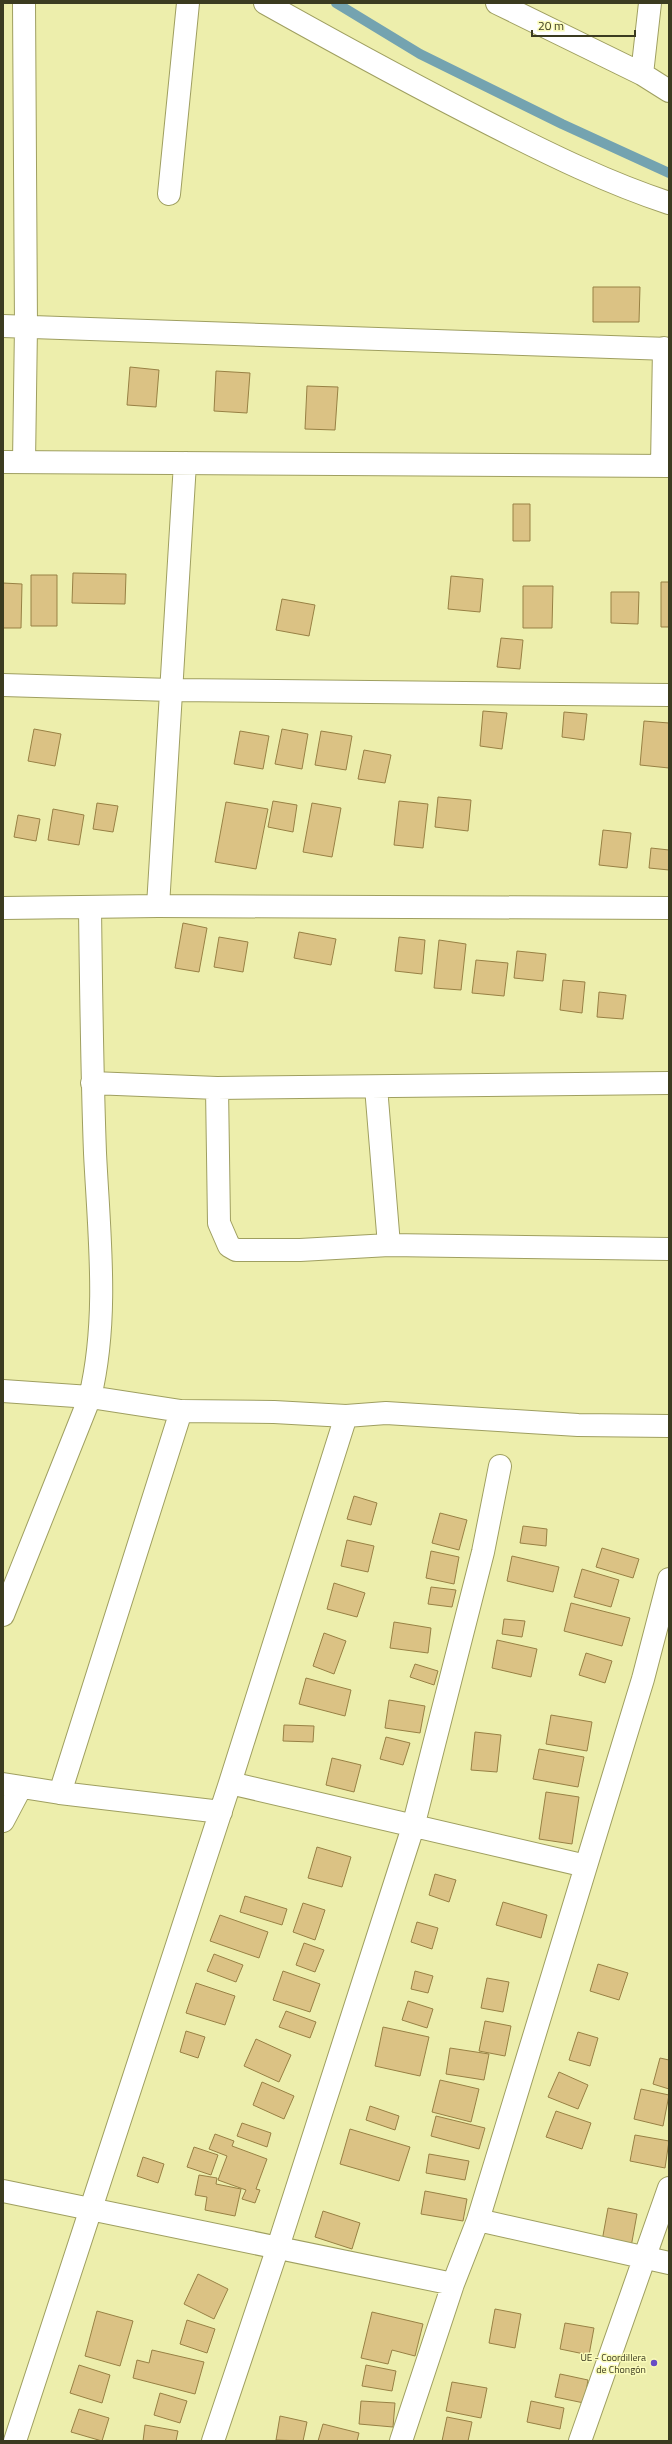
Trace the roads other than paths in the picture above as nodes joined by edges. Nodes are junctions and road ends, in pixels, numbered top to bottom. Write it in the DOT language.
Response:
graph roads {
  1 [pos="24,3"];
  2 [pos="188,3"];
  3 [pos="265,3"];
  4 [pos="497,3"];
  5 [pos="650,3"];
  6 [pos="642,74"];
  7 [pos="669,91"];
  8 [pos="169,194"];
  9 [pos="669,203"];
  10 [pos="3,326"];
  11 [pos="26,326"];
  12 [pos="667,348"];
  13 [pos="13,462"];
  14 [pos="185,462"];
  15 [pos="665,466"];
  16 [pos="3,685"];
  17 [pos="171,690"];
  18 [pos="669,695"];
  19 [pos="158,906"];
  20 [pos="3,908"];
  21 [pos="90,908"];
  22 [pos="669,908"];
  23 [pos="92,1083"];
  24 [pos="669,1084"];
  25 [pos="376,1087"];
  26 [pos="217,1088"];
  27 [pos="389,1245"];
  28 [pos="669,1249"];
  29 [pos="3,1391"];
  30 [pos="90,1397"];
  31 [pos="181,1411"];
  32 [pos="346,1416"];
  33 [pos="669,1426"];
  34 [pos="500,1466"];
  35 [pos="669,1579"];
  36 [pos="3,1615"];
  37 [pos="230,1784"];
  38 [pos="12,1785"];
  39 [pos="60,1794"];
  40 [pos="221,1812"];
  41 [pos="3,1821"];
  42 [pos="413,1827"];
  43 [pos="586,1866"];
  44 [pos="669,2188"];
  45 [pos="3,2191"];
  46 [pos="90,2208"];
  47 [pos="478,2220"];
  48 [pos="278,2247"];
  49 [pos="644,2259"];
  50 [pos="669,2263"];
  51 [pos="453,2284"];
  52 [pos="15,2441"];
  53 [pos="213,2441"];
  54 [pos="401,2441"];
  55 [pos="580,2441"];
  1 -- 11 [label="street"];
  2 -- 8 [label="street"];
  3 -- 9 [label="street"];
  4 -- 6 [label="street"];
  5 -- 6 [label="street"];
  6 -- 7 [label="street"];
  10 -- 11 [label="street"];
  11 -- 12 [label="street"];
  11 -- 13 [label="street"];
  12 -- 15 [label="street"];
  13 -- 14 [label="street"];
  14 -- 15 [label="street"];
  14 -- 17 [label="street"];
  16 -- 17 [label="street"];
  17 -- 18 [label="street"];
  17 -- 19 [label="street"];
  19 -- 21 [label="street"];
  19 -- 22 [label="street"];
  20 -- 21 [label="street"];
  21 -- 23 [label="street"];
  23 -- 26 [label="street"];
  23 -- 30 [label="street"];
  24 -- 25 [label="street"];
  25 -- 26 [label="street"];
  25 -- 27 [label="street"];
  26 -- 27 [label="street"];
  27 -- 28 [label="street"];
  29 -- 30 [label="street"];
  30 -- 31 [label="street"];
  30 -- 36 [label="street"];
  31 -- 32 [label="street"];
  31 -- 39 [label="street"];
  32 -- 33 [label="street"];
  32 -- 37 [label="street"];
  34 -- 42 [label="street"];
  35 -- 43 [label="street"];
  37 -- 40 [label="street"];
  37 -- 42 [label="street"];
  38 -- 39 [label="street"];
  38 -- 41 [label="street"];
  39 -- 40 [label="street"];
  40 -- 46 [label="street"];
  42 -- 43 [label="street"];
  42 -- 48 [label="street"];
  43 -- 47 [label="street"];
  44 -- 49 [label="street"];
  45 -- 46 [label="street"];
  46 -- 48 [label="street"];
  46 -- 52 [label="street"];
  47 -- 49 [label="street"];
  47 -- 51 [label="street"];
  48 -- 51 [label="street"];
  48 -- 53 [label="street"];
  49 -- 50 [label="street"];
  49 -- 55 [label="street"];
  51 -- 54 [label="street"];
}
